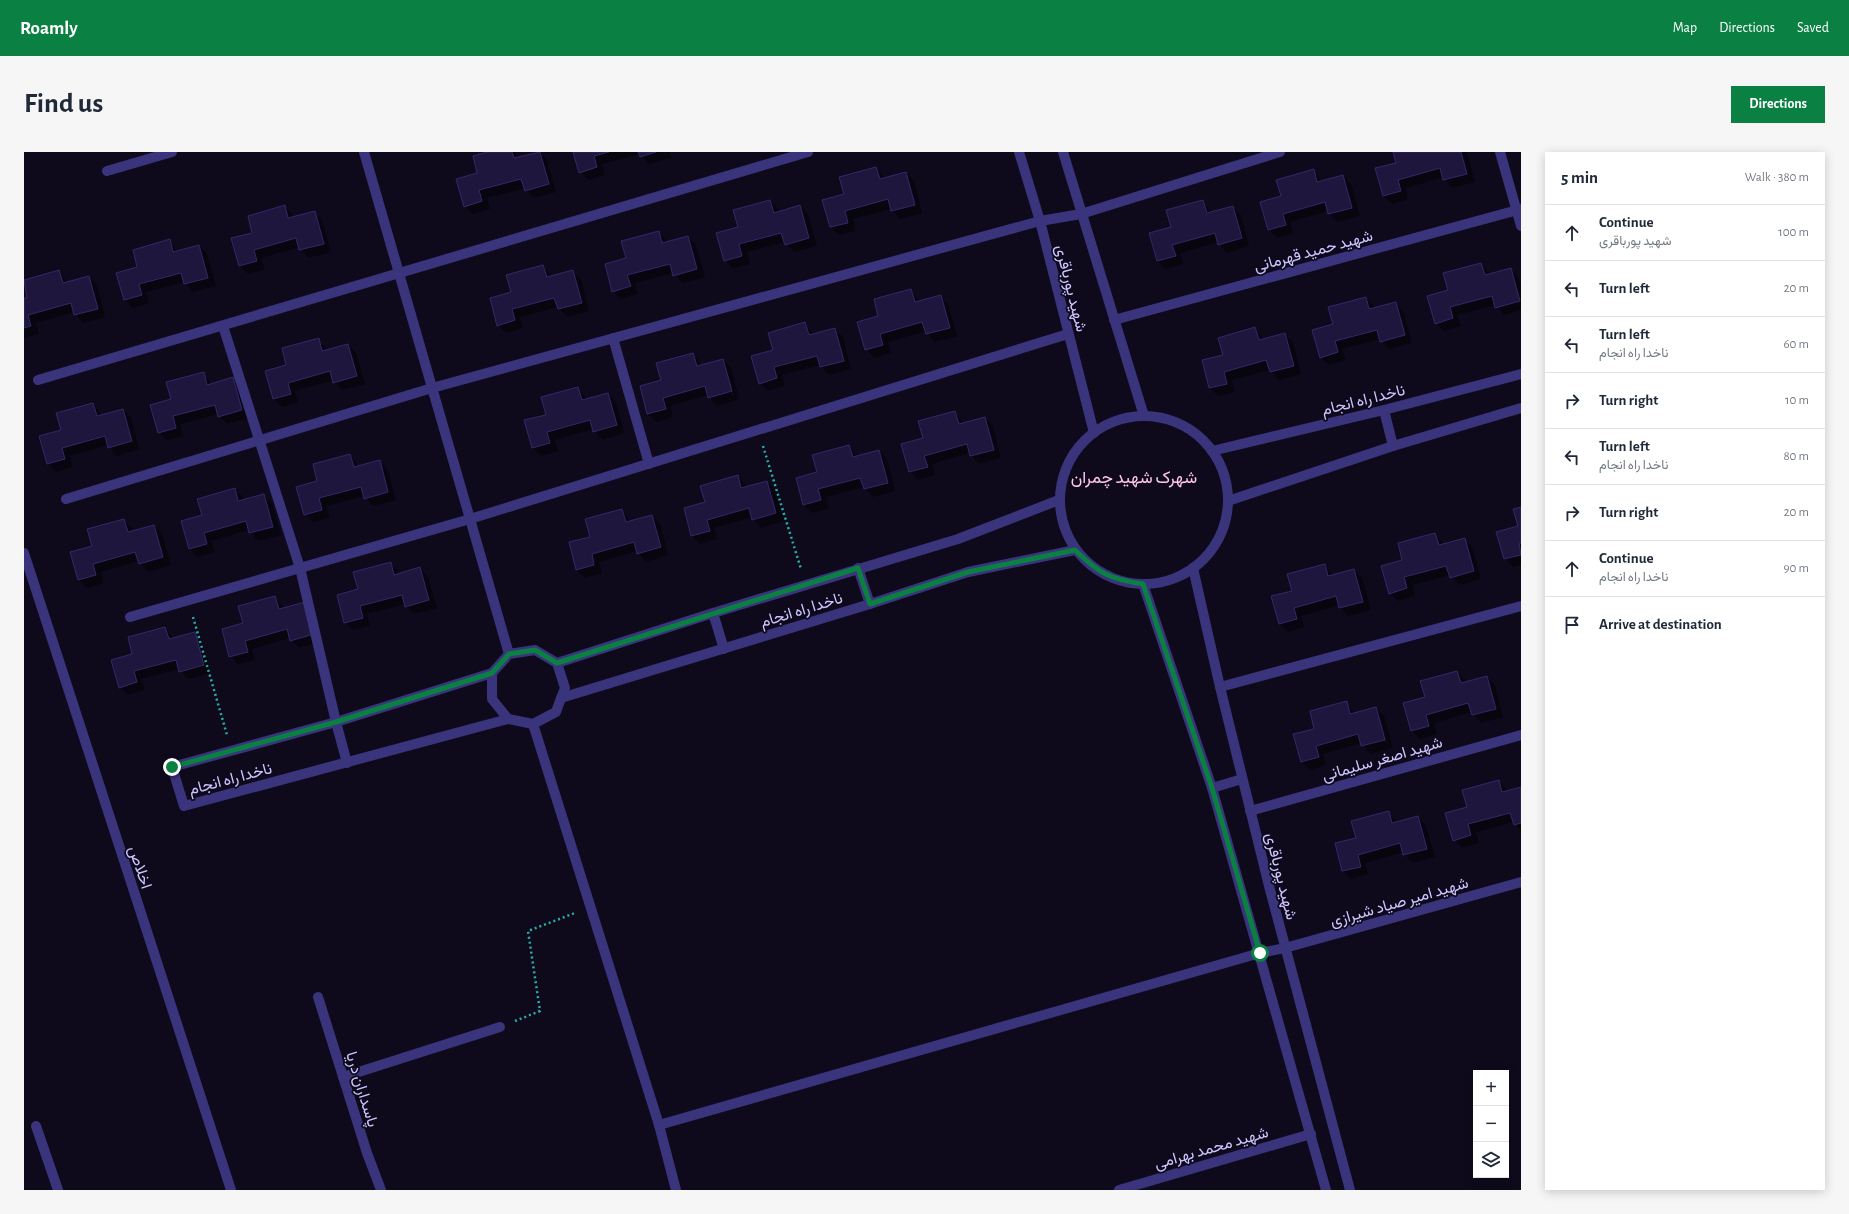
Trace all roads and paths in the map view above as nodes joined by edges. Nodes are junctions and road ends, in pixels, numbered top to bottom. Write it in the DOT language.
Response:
graph roads {
  1 [pos="172,152"];
  2 [pos="364,152"];
  3 [pos="808,152"];
  4 [pos="1019,152"];
  5 [pos="1063,152"];
  6 [pos="1280,152"];
  7 [pos="1500,152"];
  8 [pos="107,171"];
  9 [pos="1519,209"];
  10 [pos="1081,214"];
  11 [pos="1040,221"];
  12 [pos="1521,226"];
  13 [pos="399,274"];
  14 [pos="1114,320"];
  15 [pos="223,326"];
  16 [pos="1068,334"];
  17 [pos="613,338"];
  18 [pos="1521,374"];
  19 [pos="38,380"];
  20 [pos="432,388"];
  21 [pos="1521,408"];
  22 [pos="1384,410"];
  23 [pos="1144,416"];
  24 [pos="758,430"];
  25 [pos="1094,433"];
  26 [pos="260,440"];
  27 [pos="1393,446"];
  28 [pos="1212,451"];
  29 [pos="649,464"];
  30 [pos="66,499"];
  31 [pos="1059,500"];
  32 [pos="1228,501"];
  33 [pos="470,519"];
  34 [pos="1075,550"];
  35 [pos="24,553"];
  36 [pos="300,568"];
  37 [pos="858,568"];
  38 [pos="1193,568"];
  39 [pos="806,584"];
  40 [pos="1143,584"];
  41 [pos="188,601"];
  42 [pos="870,604"];
  43 [pos="1521,606"];
  44 [pos="713,613"];
  45 [pos="130,617"];
  46 [pos="724,649"];
  47 [pos="509,654"];
  48 [pos="557,663"];
  49 [pos="492,673"];
  50 [pos="1220,687"];
  51 [pos="561,698"];
  52 [pos="508,719"];
  53 [pos="336,722"];
  54 [pos="533,724"];
  55 [pos="1521,735"];
  56 [pos="231,751"];
  57 [pos="347,763"];
  58 [pos="1242,779"];
  59 [pos="1212,788"];
  60 [pos="1250,811"];
  61 [pos="1521,882"];
  62 [pos="590,907"];
  63 [pos="1285,948"];
  64 [pos="1260,953"];
  65 [pos="318,997"];
  66 [pos="500,1027"];
  67 [pos="343,1077"];
  68 [pos="659,1125"];
  69 [pos="36,1126"];
  70 [pos="1311,1134"];
  71 [pos="58,1190"];
  72 [pos="231,1190"];
  73 [pos="381,1190"];
  74 [pos="676,1190"];
  75 [pos="1119,1190"];
  76 [pos="1326,1190"];
  77 [pos="1350,1190"];
  1 -- 8 [label="street"];
  2 -- 13 [label="street"];
  3 -- 13 [label="street"];
  4 -- 11 [label="street, شهید پورباقری"];
  5 -- 10 [label="street, شهید پورباقری"];
  6 -- 10 [label="street"];
  7 -- 9 [label="street"];
  9 -- 12 [label="street"];
  9 -- 14 [label="street, شهید حمید قهرمانی"];
  10 -- 11 [label="street"];
  10 -- 14 [label="street, شهید پورباقری"];
  11 -- 16 [label="street, شهید پورباقری"];
  11 -- 17 [label="street"];
  13 -- 15 [label="street"];
  13 -- 20 [label="street"];
  14 -- 23 [label="street, شهید پورباقری"];
  15 -- 19 [label="street"];
  15 -- 26 [label="street"];
  16 -- 24 [label="street"];
  16 -- 25 [label="street, شهید پورباقری"];
  17 -- 20 [label="street"];
  17 -- 29 [label="street"];
  18 -- 22 [label="street, ناخدا راه انجام"];
  20 -- 26 [label="street"];
  20 -- 33 [label="street"];
  21 -- 27 [label="street"];
  22 -- 27 [label="street"];
  22 -- 28 [label="street, ناخدا راه انجام"];
  23 -- 25 [label="street"];
  23 -- 28 [label="street"];
  24 -- 29 [label="street"];
  24 -- 39 [label="path"];
  25 -- 31 [label="street"];
  26 -- 30 [label="street"];
  26 -- 36 [label="street"];
  27 -- 32 [label="street"];
  28 -- 32 [label="street"];
  29 -- 33 [label="street"];
  31 -- 34 [label="street"];
  31 -- 37 [label="street, ناخدا راه انجام"];
  32 -- 38 [label="street"];
  33 -- 36 [label="street"];
  33 -- 47 [label="street"];
  34 -- 40 [label="street"];
  34 -- 42 [label="street, ناخدا راه انجام"];
  35 -- 72 [label="street, اخلاص"];
  36 -- 41 [label="street"];
  36 -- 53 [label="street"];
  37 -- 39 [label="street, ناخدا راه انجام"];
  37 -- 42 [label="street"];
  38 -- 40 [label="street"];
  38 -- 50 [label="street, شهید پورباقری"];
  39 -- 44 [label="street, ناخدا راه انجام"];
  40 -- 59 [label="street"];
  41 -- 45 [label="street"];
  41 -- 56 [label="path"];
  42 -- 46 [label="street, ناخدا راه انجام"];
  43 -- 50 [label="street"];
  44 -- 46 [label="street"];
  44 -- 48 [label="street, ناخدا راه انجام"];
  46 -- 51 [label="street, ناخدا راه انجام"];
  47 -- 48 [label="street"];
  47 -- 49 [label="street"];
  48 -- 51 [label="street"];
  49 -- 52 [label="street"];
  49 -- 53 [label="street, ناخدا راه انجام"];
  50 -- 58 [label="street, شهید پورباقری"];
  51 -- 54 [label="street"];
  52 -- 54 [label="street"];
  52 -- 57 [label="street, ناخدا راه انجام"];
  53 -- 56 [label="street, ناخدا راه انجام"];
  53 -- 57 [label="street"];
  54 -- 62 [label="street"];
  55 -- 60 [label="street, شهید اصغر سلیمانی"];
  56 -- 57 [label="street, ناخدا راه انجام"];
  58 -- 59 [label="street"];
  58 -- 60 [label="street, شهید پورباقری"];
  59 -- 64 [label="street"];
  60 -- 63 [label="street, شهید پورباقری"];
  61 -- 63 [label="street, شهید امیر صیاد شیرازی"];
  62 -- 66 [label="path"];
  62 -- 68 [label="street"];
  63 -- 64 [label="street, شهید امیر صیاد شیرازی"];
  63 -- 77 [label="street, شهید پورباقری"];
  64 -- 68 [label="street, شهید امیر صیاد شیرازی"];
  64 -- 70 [label="street"];
  65 -- 67 [label="street, پاسداران دریا"];
  66 -- 67 [label="street"];
  67 -- 73 [label="street, پاسداران دریا"];
  68 -- 74 [label="street"];
  69 -- 71 [label="street"];
  70 -- 75 [label="street, شهید محمد بهرامی"];
  70 -- 76 [label="street"];
}
